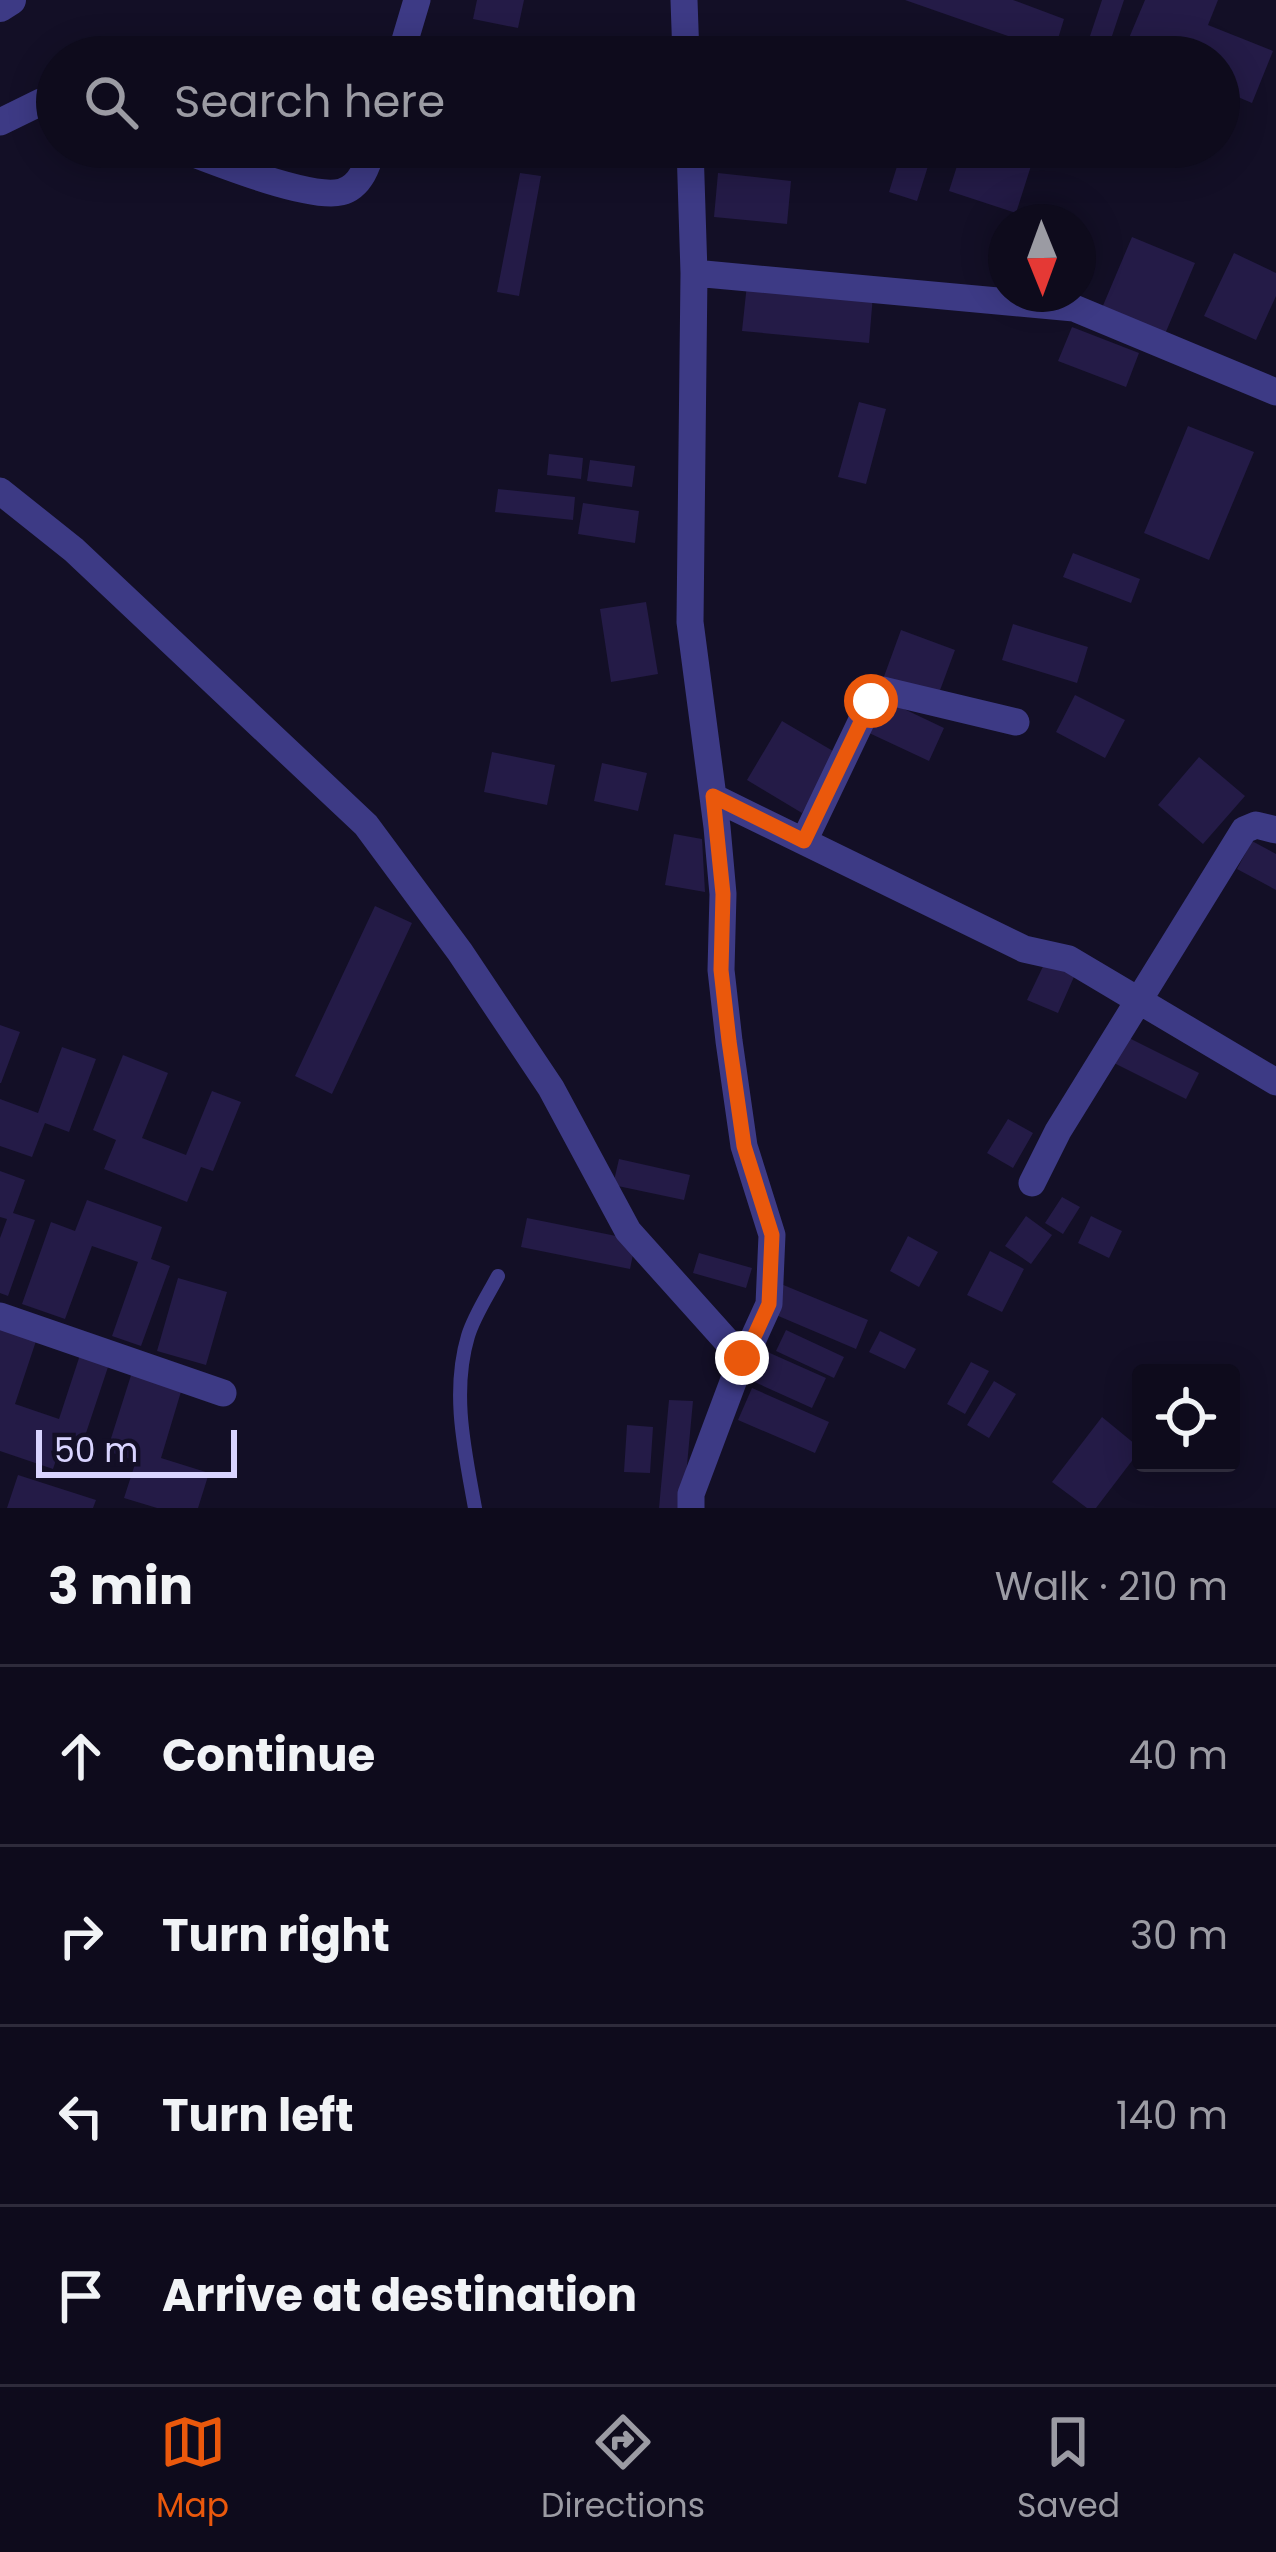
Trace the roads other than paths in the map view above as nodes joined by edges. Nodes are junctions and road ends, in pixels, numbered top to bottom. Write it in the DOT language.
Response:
graph roads {
  1 [pos="11,0"];
  2 [pos="417,0"];
  3 [pos="684,0"];
  4 [pos="0,7"];
  5 [pos="406,36"];
  6 [pos="685,36"];
  7 [pos="36,104"];
  8 [pos="0,122"];
  9 [pos="240,168"];
  10 [pos="363,168"];
  11 [pos="691,168"];
  12 [pos="694,273"];
  13 [pos="1276,392"];
  14 [pos="0,491"];
  15 [pos="1016,722"];
  16 [pos="713,796"];
  17 [pos="1276,830"];
  18 [pos="804,841"];
  19 [pos="1139,1000"];
  20 [pos="1276,1082"];
  21 [pos="1032,1183"];
  22 [pos="498,1276"];
  23 [pos="0,1316"];
  24 [pos="743,1361"];
  25 [pos="223,1394"];
  26 [pos="475,1508"];
  27 [pos="691,1508"];
  1 -- 4 [label="street"];
  2 -- 5 [label="street"];
  3 -- 6 [label="street"];
  7 -- 8 [label="street"];
  9 -- 10 [label="street"];
  11 -- 12 [label="street"];
  12 -- 13 [label="street"];
  12 -- 16 [label="street"];
  14 -- 24 [label="street"];
  15 -- 18 [label="street"];
  16 -- 18 [label="street"];
  16 -- 24 [label="street"];
  17 -- 19 [label="street"];
  18 -- 19 [label="street"];
  19 -- 20 [label="street"];
  19 -- 21 [label="street"];
  22 -- 26 [label="lane"];
  23 -- 25 [label="street"];
  24 -- 27 [label="street"];
}
